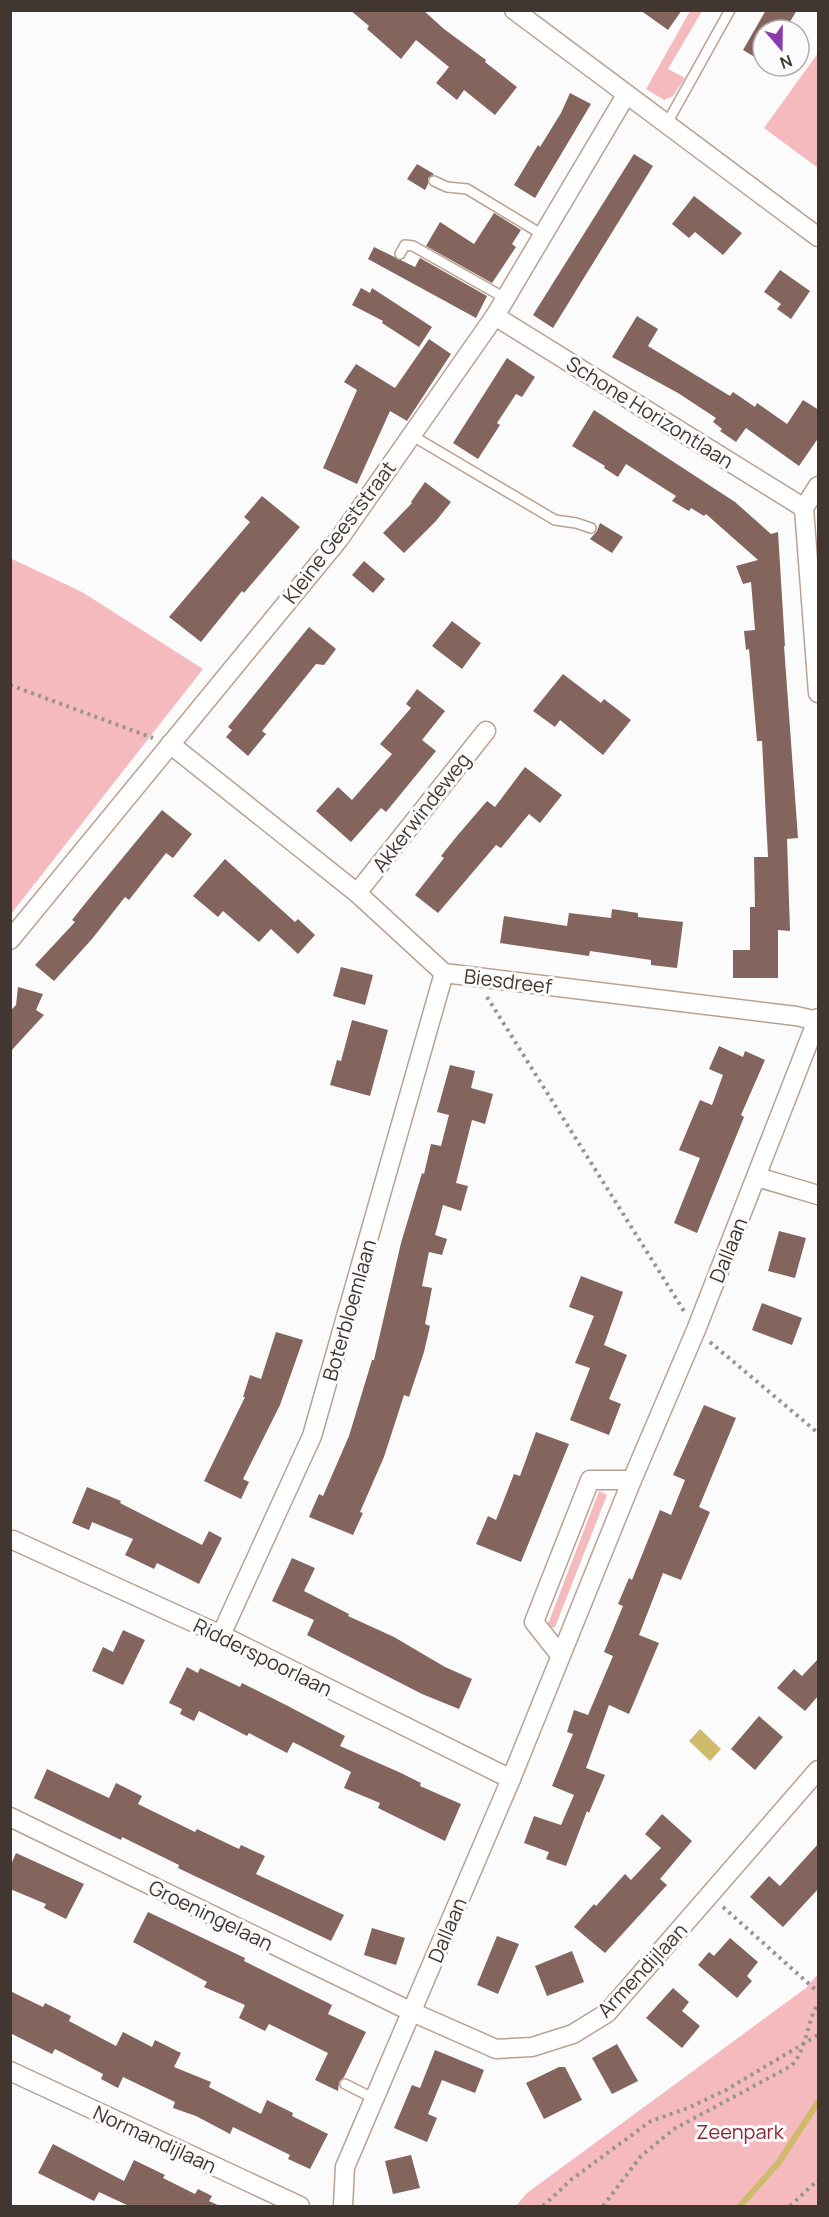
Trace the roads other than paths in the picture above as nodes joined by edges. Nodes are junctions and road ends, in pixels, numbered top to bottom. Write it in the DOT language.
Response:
graph roads {
  1 [pos="514,10"];
  2 [pos="730,10"];
  3 [pos="538,17"];
  4 [pos="626,95"];
  5 [pos="666,125"];
  6 [pos="434,181"];
  7 [pos="543,235"];
  8 [pos="819,237"];
  9 [pos="400,254"];
  10 [pos="505,298"];
  11 [pos="495,316"];
  12 [pos="411,435"];
  13 [pos="819,486"];
  14 [pos="804,508"];
  15 [pos="591,528"];
  16 [pos="819,693"];
  17 [pos="486,731"];
  18 [pos="170,744"];
  19 [pos="357,893"];
  20 [pos="10,940"];
  21 [pos="444,973"];
  22 [pos="818,1020"];
  23 [pos="757,1177"];
  24 [pos="819,1195"];
  25 [pos="632,1480"];
  26 [pos="13,1540"];
  27 [pos="221,1635"];
  28 [pos="560,1655"];
  29 [pos="819,1770"];
  30 [pos="511,1779"];
  31 [pos="10,1817"];
  32 [pos="412,2012"];
  33 [pos="10,2071"];
  34 [pos="345,2084"];
  35 [pos="375,2099"];
  36 [pos="300,2206"];
  37 [pos="343,2206"];
  1 -- 3 [label="street"];
  2 -- 5 [label="lane"];
  3 -- 4 [label="street"];
  4 -- 5 [label="street"];
  4 -- 7 [label="street, Kleine Geeststraat"];
  5 -- 8 [label="street"];
  6 -- 7 [label="lane"];
  7 -- 10 [label="street, Kleine Geeststraat"];
  9 -- 10 [label="lane"];
  10 -- 11 [label="street, Kleine Geeststraat"];
  11 -- 12 [label="street, Kleine Geeststraat"];
  11 -- 14 [label="street, Schone Horizontlaan"];
  12 -- 15 [label="lane"];
  12 -- 18 [label="street, Kleine Geeststraat"];
  13 -- 14 [label="street"];
  14 -- 16 [label="street"];
  17 -- 19 [label="street, Akkerwindeweg"];
  18 -- 19 [label="street, Biesdreef"];
  18 -- 20 [label="street, Kleine Geeststraat"];
  19 -- 21 [label="street, Biesdreef"];
  21 -- 22 [label="street, Biesdreef"];
  21 -- 27 [label="street, Boterbloemlaan"];
  22 -- 23 [label="street, Dallaan"];
  23 -- 24 [label="street"];
  23 -- 25 [label="street, Dallaan"];
  25 -- 28 [label="street, Dallaan"];
  25 -- 28 [label="street"];
  26 -- 27 [label="street, Ridderspoorlaan"];
  27 -- 30 [label="street, Ridderspoorlaan"];
  28 -- 30 [label="street, Dallaan"];
  29 -- 32 [label="street, Armendijlaan"];
  30 -- 32 [label="street, Dallaan"];
  31 -- 32 [label="street, Groeningelaan"];
  32 -- 35 [label="street, Dallaan"];
  33 -- 36 [label="street, Normandijlaan"];
  34 -- 35 [label="lane"];
  35 -- 37 [label="street, Dallaan"];
}
